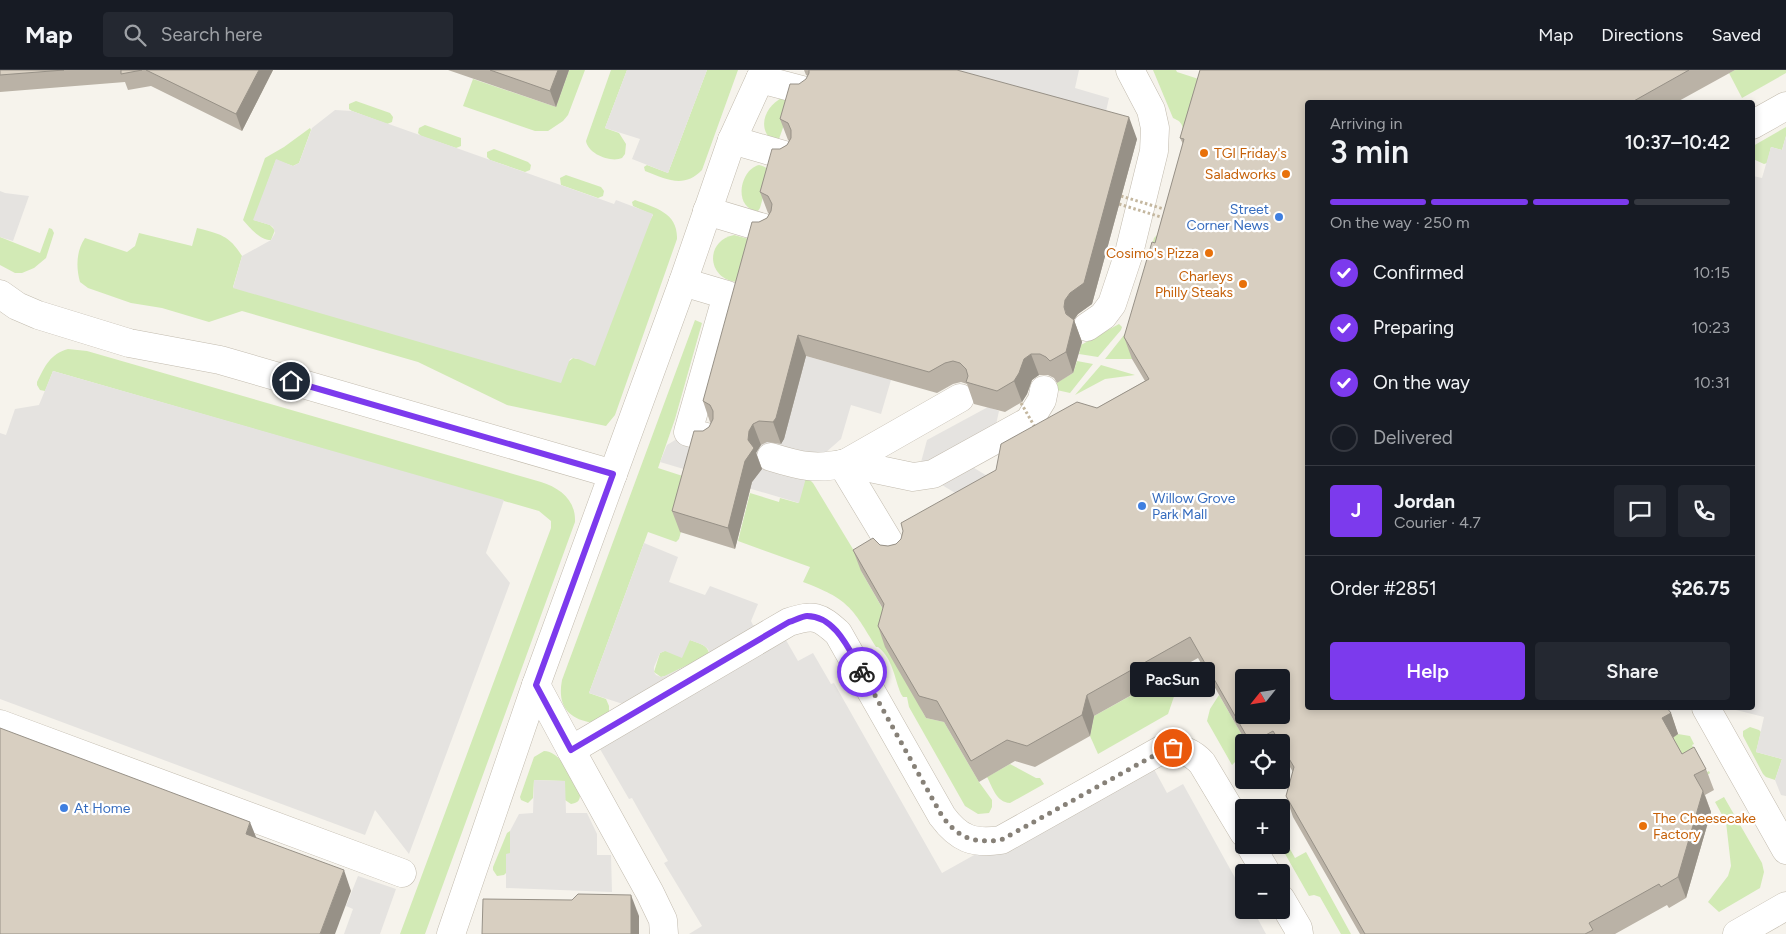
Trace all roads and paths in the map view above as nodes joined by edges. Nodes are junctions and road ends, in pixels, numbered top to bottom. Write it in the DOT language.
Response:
graph roads {
  1 [pos="1130,70"];
  2 [pos="762,75"];
  3 [pos="802,90"];
  4 [pos="1786,106"];
  5 [pos="1755,123"];
  6 [pos="732,140"];
  7 [pos="784,155"];
  8 [pos="1122,196"];
  9 [pos="1119,204"];
  10 [pos="1168,210"];
  11 [pos="707,211"];
  12 [pos="1165,218"];
  13 [pos="764,228"];
  14 [pos="683,282"];
  15 [pos="6,302"];
  16 [pos="1086,327"];
  17 [pos="1032,397"];
  18 [pos="960,398"];
  19 [pos="706,437"];
  20 [pos="1040,437"];
  21 [pos="771,457"];
  22 [pos="844,464"];
  23 [pos="613,474"];
  24 [pos="894,552"];
  25 [pos="536,685"];
  26 [pos="1707,710"];
  27 [pos="0,724"];
  28 [pos="571,750"];
  29 [pos="1235,818"];
  30 [pos="1786,850"];
  31 [pos="402,872"];
  32 [pos="1786,906"];
  33 [pos="1290,914"];
  34 [pos="451,934"];
  35 [pos="664,934"];
  36 [pos="1299,934"];
  37 [pos="1737,934"];
  1 -- 16 [label="lane"];
  2 -- 3 [label="lane"];
  2 -- 6 [label="lane"];
  4 -- 5 [label="lane"];
  6 -- 7 [label="lane"];
  6 -- 11 [label="lane"];
  8 -- 10 [label="path, bridge"];
  9 -- 12 [label="path, bridge"];
  11 -- 13 [label="lane"];
  11 -- 14 [label="lane"];
  14 -- 19 [label="lane"];
  14 -- 23 [label="lane"];
  15 -- 23 [label="lane"];
  17 -- 20 [label="path, bridge"];
  17 -- 22 [label="lane"];
  18 -- 22 [label="lane"];
  21 -- 22 [label="lane"];
  22 -- 24 [label="lane"];
  23 -- 25 [label="lane"];
  25 -- 28 [label="lane"];
  25 -- 34 [label="lane"];
  26 -- 30 [label="lane"];
  27 -- 31 [label="lane"];
  28 -- 29 [label="lane"];
  28 -- 35 [label="lane"];
  32 -- 37 [label="lane"];
  33 -- 36 [label="lane"];
}
